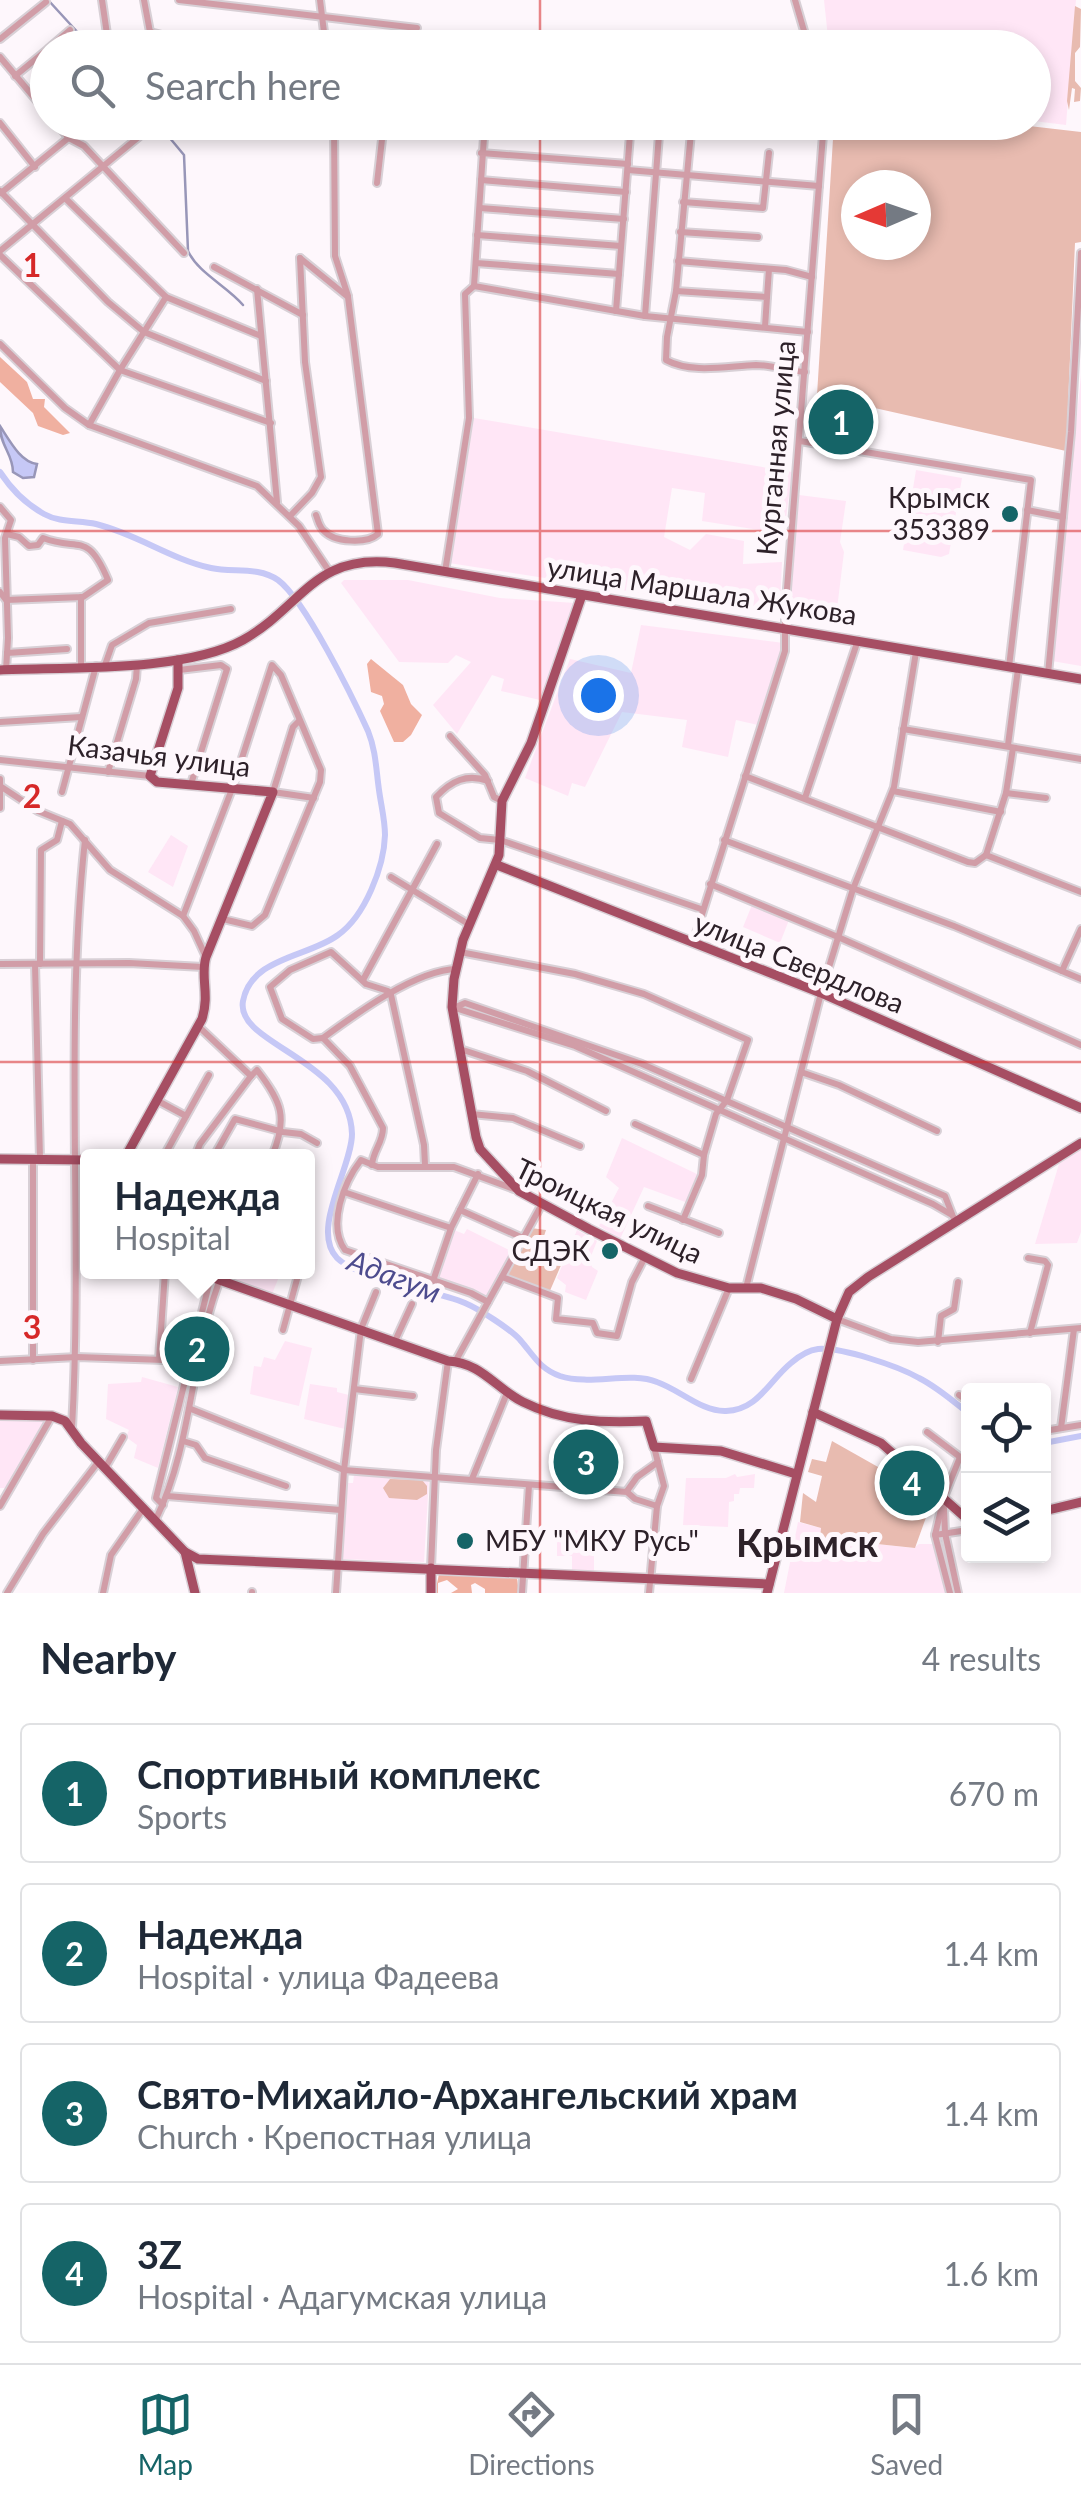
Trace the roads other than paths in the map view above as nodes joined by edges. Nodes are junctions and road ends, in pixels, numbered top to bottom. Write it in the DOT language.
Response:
graph roads {
  1 [pos="102,0"];
  2 [pos="144,0"];
  3 [pos="179,0"];
  4 [pos="320,0"];
  5 [pos="795,0"];
  6 [pos="46,2"];
  7 [pos="323,15"];
  8 [pos="416,28"];
  9 [pos="106,30"];
  10 [pos="150,30"];
  11 [pos="324,30"];
  12 [pos="804,30"];
  13 [pos="0,39"];
  14 [pos="0,57"];
  15 [pos="30,63"];
  16 [pos="15,76"];
  17 [pos="30,90"];
  18 [pos="0,123"];
  19 [pos="67,140"];
  20 [pos="73,140"];
  21 [pos="135,140"];
  22 [pos="334,140"];
  23 [pos="382,140"];
  24 [pos="483,140"];
  25 [pos="630,140"];
  26 [pos="659,140"];
  27 [pos="690,140"];
  28 [pos="823,140"];
  29 [pos="481,153"];
  30 [pos="768,153"];
  31 [pos="36,167"];
  32 [pos="102,167"];
  33 [pos="628,167"];
  34 [pos="656,173"];
  35 [pos="686,176"];
  36 [pos="481,180"];
  37 [pos="767,182"];
  38 [pos="377,183"];
  39 [pos="819,186"];
  40 [pos="0,192"];
  41 [pos="626,192"];
  42 [pos="65,198"];
  43 [pos="683,202"];
  44 [pos="480,208"];
  45 [pos="624,219"];
  46 [pos="33,226"];
  47 [pos="680,232"];
  48 [pos="477,235"];
  49 [pos="758,237"];
  50 [pos="621,246"];
  51 [pos="0,253"];
  52 [pos="184,253"];
  53 [pos="1081,253"];
  54 [pos="678,261"];
  55 [pos="475,263"];
  56 [pos="214,267"];
  57 [pos="769,268"];
  58 [pos="619,274"];
  59 [pos="812,278"];
  60 [pos="474,286"];
  61 [pos="257,289"];
  62 [pos="676,290"];
  63 [pos="166,297"];
  64 [pos="348,297"];
  65 [pos="767,297"];
  66 [pos="616,311"];
  67 [pos="304,315"];
  68 [pos="645,316"];
  69 [pos="673,317"];
  70 [pos="765,327"];
  71 [pos="144,332"];
  72 [pos="808,332"];
  73 [pos="261,336"];
  74 [pos="0,344"];
  75 [pos="120,370"];
  76 [pos="805,372"];
  77 [pos="266,381"];
  78 [pos="271,423"];
  79 [pos="90,425"];
  80 [pos="800,441"];
  81 [pos="276,502"];
  82 [pos="0,507"];
  83 [pos="1027,510"];
  84 [pos="316,515"];
  85 [pos="290,516"];
  86 [pos="1063,517"];
  87 [pos="6,534"];
  88 [pos="329,571"];
  89 [pos="445,572"];
  90 [pos="0,592"];
  91 [pos="582,595"];
  92 [pos="81,597"];
  93 [pos="4,604"];
  94 [pos="232,609"];
  95 [pos="785,628"];
  96 [pos="858,640"];
  97 [pos="67,649"];
  98 [pos="916,650"];
  99 [pos="7,653"];
  100 [pos="137,663"];
  101 [pos="100,665"];
  102 [pos="179,665"];
  103 [pos="82,666"];
  104 [pos="1013,668"];
  105 [pos="3,670"];
  106 [pos="1048,674"];
  107 [pos="1081,678"];
  108 [pos="82,716"];
  109 [pos="299,721"];
  110 [pos="0,722"];
  111 [pos="903,729"];
  112 [pos="450,736"];
  113 [pos="1010,747"];
  114 [pos="1081,759"];
  115 [pos="0,760"];
  116 [pos="67,768"];
  117 [pos="108,772"];
  118 [pos="150,776"];
  119 [pos="745,776"];
  120 [pos="488,781"];
  121 [pos="0,783"];
  122 [pos="190,786"];
  123 [pos="232,789"];
  124 [pos="892,790"];
  125 [pos="62,792"];
  126 [pos="273,792"];
  127 [pos="1006,793"];
  128 [pos="314,798"];
  129 [pos="805,798"];
  130 [pos="1046,798"];
  131 [pos="502,801"];
  132 [pos="0,808"];
  133 [pos="1002,812"];
  134 [pos="62,820"];
  135 [pos="879,827"];
  136 [pos="85,840"];
  137 [pos="500,840"];
  138 [pos="724,840"];
  139 [pos="437,844"];
  140 [pos="986,856"];
  141 [pos="496,865"];
  142 [pos="390,878"];
  143 [pos="710,884"];
  144 [pos="410,890"];
  145 [pos="853,890"];
  146 [pos="1081,892"];
  147 [pos="701,910"];
  148 [pos="183,916"];
  149 [pos="223,919"];
  150 [pos="470,925"];
  151 [pos="1081,928"];
  152 [pos="838,937"];
  153 [pos="693,943"];
  154 [pos="460,952"];
  155 [pos="204,962"];
  156 [pos="0,964"];
  157 [pos="38,964"];
  158 [pos="77,964"];
  159 [pos="457,969"];
  160 [pos="1062,972"];
  161 [pos="1081,979"];
  162 [pos="362,980"];
  163 [pos="821,993"];
  164 [pos="390,995"];
  165 [pos="454,1007"];
  166 [pos="198,1026"];
  167 [pos="323,1038"];
  168 [pos="1081,1045"];
  169 [pos="460,1049"];
  170 [pos="801,1072"];
  171 [pos="209,1075"];
  172 [pos="251,1076"];
  173 [pos="726,1100"];
  174 [pos="158,1101"];
  175 [pos="1081,1108"];
  176 [pos="606,1110"];
  177 [pos="720,1110"];
  178 [pos="472,1114"];
  179 [pos="186,1116"];
  180 [pos="635,1124"];
  181 [pos="786,1126"];
  182 [pos="937,1131"];
  183 [pos="282,1132"];
  184 [pos="783,1138"];
  185 [pos="317,1143"];
  186 [pos="1081,1143"];
  187 [pos="580,1146"];
  188 [pos="82,1149"];
  189 [pos="130,1149"];
  190 [pos="168,1149"];
  191 [pos="198,1149"];
  192 [pos="218,1149"];
  193 [pos="275,1149"];
  194 [pos="704,1156"];
  195 [pos="36,1159"];
  196 [pos="0,1160"];
  197 [pos="80,1160"];
  198 [pos="372,1165"];
  199 [pos="425,1165"];
  200 [pos="478,1174"];
  201 [pos="520,1191"];
  202 [pos="344,1192"];
  203 [pos="542,1204"];
  204 [pos="648,1206"];
  205 [pos="460,1210"];
  206 [pos="954,1217"];
  207 [pos="683,1220"];
  208 [pos="451,1228"];
  209 [pos="719,1233"];
  210 [pos="523,1238"];
  211 [pos="80,1239"];
  212 [pos="645,1257"];
  213 [pos="1028,1258"];
  214 [pos="502,1277"];
  215 [pos="164,1279"];
  216 [pos="217,1279"];
  217 [pos="217,1279"];
  218 [pos="226,1279"];
  219 [pos="297,1279"];
  220 [pos="433,1281"];
  221 [pos="958,1282"];
  222 [pos="729,1288"];
  223 [pos="746,1288"];
  224 [pos="376,1292"];
  225 [pos="488,1302"];
  226 [pos="289,1304"];
  227 [pos="412,1304"];
  228 [pos="837,1319"];
  229 [pos="361,1329"];
  230 [pos="1078,1329"];
  231 [pos="283,1330"];
  232 [pos="1030,1333"];
  233 [pos="395,1341"];
  234 [pos="938,1342"];
  235 [pos="77,1357"];
  236 [pos="158,1359"];
  237 [pos="34,1360"];
  238 [pos="191,1360"];
  239 [pos="0,1361"];
  240 [pos="451,1362"];
  241 [pos="199,1364"];
  242 [pos="691,1379"];
  243 [pos="354,1389"];
  244 [pos="507,1393"];
  245 [pos="414,1396"];
  246 [pos="191,1409"];
  247 [pos="813,1412"];
  248 [pos="0,1415"];
  249 [pos="52,1416"];
  250 [pos="1081,1426"];
  251 [pos="1061,1428"];
  252 [pos="72,1430"];
  253 [pos="1051,1430"];
  254 [pos="927,1432"];
  255 [pos="123,1437"];
  256 [pos="183,1441"];
  257 [pos="654,1447"];
  258 [pos="960,1457"];
  259 [pos="658,1462"];
  260 [pos="102,1464"];
  261 [pos="344,1470"];
  262 [pos="435,1474"];
  263 [pos="796,1474"];
  264 [pos="472,1479"];
  265 [pos="286,1486"];
  266 [pos="529,1486"];
  267 [pos="626,1492"];
  268 [pos="167,1496"];
  269 [pos="944,1497"];
  270 [pos="1081,1502"];
  271 [pos="163,1505"];
  272 [pos="0,1506"];
  273 [pos="657,1506"];
  274 [pos="144,1508"];
  275 [pos="1051,1509"];
  276 [pos="342,1510"];
  277 [pos="961,1513"];
  278 [pos="156,1519"];
  279 [pos="961,1531"];
  280 [pos="945,1533"];
  281 [pos="935,1535"];
  282 [pos="185,1552"];
  283 [pos="338,1565"];
  284 [pos="431,1568"];
  285 [pos="524,1573"];
  286 [pos="649,1579"];
  287 [pos="768,1589"];
  288 [pos="7,1593"];
  289 [pos="103,1593"];
  290 [pos="195,1593"];
  291 [pos="336,1593"];
  292 [pos="431,1593"];
  293 [pos="522,1593"];
  294 [pos="650,1593"];
  295 [pos="950,1593"];
  296 [pos="958,1593"];
  1 -- 9 [label="street"];
  2 -- 10 [label="street"];
  3 -- 7 [label="street"];
  4 -- 7 [label="street"];
  5 -- 12 [label="street"];
  6 -- 13 [label="street"];
  7 -- 8 [label="street"];
  7 -- 11 [label="street"];
  14 -- 16 [label="street"];
  15 -- 16 [label="street"];
  16 -- 17 [label="street"];
  18 -- 31 [label="street"];
  19 -- 31 [label="street"];
  20 -- 32 [label="street"];
  21 -- 32 [label="street"];
  22 -- 64 [label="street"];
  23 -- 38 [label="street"];
  24 -- 29 [label="street"];
  25 -- 33 [label="street"];
  26 -- 34 [label="street"];
  27 -- 35 [label="street"];
  28 -- 39 [label="street, Курганная улица"];
  29 -- 33 [label="street"];
  29 -- 36 [label="street"];
  30 -- 37 [label="street"];
  31 -- 40 [label="street"];
  32 -- 42 [label="street"];
  32 -- 52 [label="street"];
  33 -- 34 [label="street"];
  33 -- 41 [label="street"];
  34 -- 35 [label="street"];
  34 -- 68 [label="street"];
  35 -- 37 [label="street"];
  35 -- 43 [label="street"];
  36 -- 41 [label="street"];
  36 -- 44 [label="street"];
  37 -- 39 [label="street"];
  37 -- 43 [label="street"];
  39 -- 59 [label="street, Курганная улица"];
  40 -- 46 [label="street"];
  41 -- 45 [label="street"];
  42 -- 46 [label="street"];
  42 -- 63 [label="street"];
  43 -- 47 [label="street"];
  44 -- 45 [label="street"];
  44 -- 48 [label="street"];
  45 -- 50 [label="street"];
  46 -- 51 [label="street"];
  46 -- 71 [label="street"];
  47 -- 49 [label="street"];
  47 -- 54 [label="street"];
  48 -- 50 [label="street"];
  48 -- 55 [label="street"];
  50 -- 58 [label="street"];
  51 -- 75 [label="street"];
  53 -- 86 [label="street"];
  54 -- 57 [label="street"];
  54 -- 62 [label="street"];
  55 -- 58 [label="street"];
  55 -- 60 [label="street"];
  56 -- 61 [label="street"];
  57 -- 59 [label="street"];
  57 -- 65 [label="street"];
  58 -- 66 [label="street"];
  59 -- 72 [label="street, Курганная улица"];
  60 -- 66 [label="street"];
  60 -- 89 [label="street"];
  61 -- 67 [label="street"];
  61 -- 73 [label="street"];
  62 -- 65 [label="street"];
  62 -- 69 [label="street"];
  63 -- 71 [label="street"];
  63 -- 73 [label="street"];
  64 -- 67 [label="street"];
  64 -- 84 [label="street"];
  65 -- 70 [label="street"];
  66 -- 68 [label="street"];
  67 -- 85 [label="street"];
  68 -- 69 [label="street"];
  69 -- 70 [label="street"];
  69 -- 76 [label="street"];
  70 -- 72 [label="street"];
  71 -- 75 [label="street"];
  71 -- 77 [label="street"];
  72 -- 76 [label="street, Курганная улица"];
  73 -- 77 [label="street"];
  74 -- 79 [label="street"];
  75 -- 78 [label="street"];
  75 -- 79 [label="street"];
  76 -- 80 [label="street, Курганная улица"];
  77 -- 78 [label="street"];
  78 -- 81 [label="street"];
  79 -- 81 [label="street"];
  80 -- 83 [label="street"];
  80 -- 95 [label="street, Курганная улица"];
  81 -- 85 [label="street"];
  82 -- 87 [label="street"];
  83 -- 86 [label="street"];
  83 -- 104 [label="street"];
  85 -- 88 [label="street"];
  86 -- 106 [label="street"];
  87 -- 92 [label="street"];
  87 -- 93 [label="street"];
  88 -- 89 [label="main road, улица Маршала Жукова"];
  88 -- 102 [label="main road, улица Маршала Жукова"];
  89 -- 91 [label="main road, улица Маршала Жукова"];
  90 -- 93 [label="street"];
  91 -- 95 [label="main road, улица Маршала Жукова"];
  91 -- 131 [label="main road"];
  92 -- 93 [label="street"];
  92 -- 103 [label="street"];
  93 -- 99 [label="street"];
  94 -- 101 [label="street"];
  95 -- 96 [label="main road, улица Маршала Жукова"];
  95 -- 119 [label="street, Курганная улица"];
  96 -- 98 [label="main road, улица Маршала Жукова"];
  96 -- 129 [label="street"];
  97 -- 99 [label="street"];
  98 -- 104 [label="main road, улица Маршала Жукова"];
  98 -- 111 [label="street"];
  99 -- 105 [label="street"];
  100 -- 101 [label="main road, улица Маршала Жукова"];
  100 -- 102 [label="main road, улица Маршала Жукова"];
  100 -- 117 [label="street"];
  101 -- 103 [label="main road, улица Маршала Жукова"];
  101 -- 108 [label="street"];
  102 -- 118 [label="main road"];
  102 -- 122 [label="street"];
  103 -- 105 [label="main road, улица Маршала Жукова"];
  104 -- 106 [label="main road, улица Маршала Жукова"];
  104 -- 113 [label="street"];
  106 -- 107 [label="main road, улица Маршала Жукова"];
  108 -- 110 [label="street"];
  108 -- 116 [label="street"];
  109 -- 123 [label="street"];
  109 -- 126 [label="street"];
  109 -- 128 [label="street"];
  111 -- 113 [label="street"];
  111 -- 124 [label="street"];
  112 -- 120 [label="street"];
  113 -- 114 [label="street"];
  113 -- 127 [label="street"];
  115 -- 116 [label="street, Казачья улица"];
  116 -- 117 [label="street, Казачья улица"];
  116 -- 125 [label="street"];
  117 -- 118 [label="street, Казачья улица"];
  118 -- 122 [label="main road, Казачья улица"];
  119 -- 129 [label="street"];
  119 -- 138 [label="street, Курганная улица"];
  120 -- 131 [label="street"];
  120 -- 137 [label="street"];
  121 -- 132 [label="street"];
  121 -- 134 [label="street"];
  122 -- 123 [label="main road, Казачья улица"];
  123 -- 126 [label="main road, Казачья улица"];
  123 -- 148 [label="street"];
  124 -- 133 [label="street"];
  124 -- 135 [label="street"];
  126 -- 128 [label="street, Казачья улица"];
  126 -- 149 [label="main road"];
  127 -- 130 [label="street"];
  127 -- 133 [label="street"];
  128 -- 149 [label="street"];
  129 -- 135 [label="street"];
  131 -- 137 [label="main road"];
  133 -- 140 [label="street"];
  134 -- 136 [label="street"];
  134 -- 157 [label="street"];
  135 -- 140 [label="street"];
  135 -- 145 [label="street"];
  136 -- 148 [label="street"];
  136 -- 158 [label="street"];
  137 -- 141 [label="main road"];
  137 -- 147 [label="street"];
  138 -- 143 [label="street, Курганная улица"];
  138 -- 145 [label="street"];
  139 -- 144 [label="street"];
  140 -- 146 [label="street"];
  141 -- 150 [label="main road"];
  141 -- 153 [label="main road, улица Свердлова"];
  142 -- 144 [label="street"];
  143 -- 147 [label="street, Курганная улица"];
  143 -- 152 [label="street"];
  144 -- 150 [label="street"];
  144 -- 162 [label="street"];
  145 -- 152 [label="street"];
  145 -- 160 [label="street"];
  147 -- 153 [label="street, Курганная улица"];
  148 -- 155 [label="street"];
  149 -- 155 [label="main road"];
  150 -- 154 [label="main road"];
  151 -- 160 [label="street"];
  152 -- 163 [label="street"];
  152 -- 168 [label="street"];
  153 -- 163 [label="main road, улица Свердлова"];
  154 -- 159 [label="main road"];
  154 -- 173 [label="street"];
  155 -- 158 [label="street"];
  155 -- 166 [label="main road"];
  156 -- 157 [label="street"];
  157 -- 158 [label="street"];
  157 -- 195 [label="street"];
  158 -- 188 [label="street"];
  159 -- 164 [label="street"];
  159 -- 165 [label="main road"];
  160 -- 161 [label="street"];
  162 -- 164 [label="street"];
  162 -- 167 [label="street"];
  163 -- 170 [label="street"];
  163 -- 175 [label="main road, улица Свердлова"];
  164 -- 167 [label="street"];
  164 -- 199 [label="street"];
  165 -- 169 [label="main road"];
  165 -- 173 [label="street"];
  165 -- 177 [label="street"];
  166 -- 172 [label="street"];
  166 -- 174 [label="main road"];
  167 -- 198 [label="street"];
  169 -- 176 [label="street"];
  169 -- 178 [label="main road"];
  170 -- 181 [label="street"];
  170 -- 182 [label="street"];
  171 -- 179 [label="street"];
  172 -- 183 [label="street"];
  172 -- 191 [label="street"];
  173 -- 177 [label="street"];
  173 -- 181 [label="street"];
  174 -- 179 [label="street"];
  174 -- 189 [label="main road"];
  177 -- 184 [label="street"];
  177 -- 194 [label="street"];
  178 -- 187 [label="street"];
  178 -- 201 [label="main road"];
  179 -- 190 [label="street"];
  180 -- 194 [label="street"];
  181 -- 184 [label="street"];
  181 -- 206 [label="street"];
  183 -- 185 [label="street"];
  183 -- 192 [label="street"];
  183 -- 193 [label="street"];
  184 -- 206 [label="street"];
  184 -- 223 [label="street"];
  186 -- 206 [label="main road"];
  194 -- 207 [label="street"];
  195 -- 196 [label="main road"];
  195 -- 197 [label="main road"];
  195 -- 237 [label="street"];
  198 -- 199 [label="street, Троицкая улица"];
  198 -- 202 [label="street"];
  199 -- 200 [label="street, Троицкая улица"];
  200 -- 201 [label="street, Троицкая улица"];
  200 -- 205 [label="street"];
  201 -- 203 [label="main road, Троицкая улица"];
  202 -- 208 [label="street"];
  202 -- 220 [label="street"];
  203 -- 210 [label="street"];
  203 -- 212 [label="main road, Троицкая улица"];
  204 -- 207 [label="street"];
  205 -- 208 [label="street"];
  205 -- 210 [label="street"];
  206 -- 228 [label="main road"];
  207 -- 209 [label="street"];
  208 -- 220 [label="street"];
  210 -- 214 [label="street"];
  211 -- 235 [label="street"];
  212 -- 214 [label="street"];
  212 -- 222 [label="main road, Троицкая улица"];
  213 -- 232 [label="street"];
  214 -- 225 [label="street"];
  215 -- 236 [label="street"];
  216 -- 238 [label="street"];
  217 -- 241 [label="street"];
  218 -- 226 [label="main road"];
  219 -- 226 [label="street"];
  220 -- 225 [label="street"];
  221 -- 234 [label="street"];
  222 -- 223 [label="main road, Троицкая улица"];
  222 -- 242 [label="street"];
  223 -- 228 [label="main road, Троицкая улица"];
  224 -- 229 [label="street"];
  225 -- 240 [label="street"];
  226 -- 229 [label="main road"];
  226 -- 231 [label="street"];
  227 -- 233 [label="street"];
  228 -- 234 [label="street, Троицкая улица"];
  228 -- 247 [label="main road"];
  229 -- 233 [label="main road"];
  229 -- 243 [label="street"];
  230 -- 232 [label="street, Троицкая улица"];
  230 -- 251 [label="street"];
  232 -- 234 [label="street, Троицкая улица"];
  233 -- 240 [label="main road"];
  235 -- 236 [label="street"];
  235 -- 237 [label="street"];
  235 -- 252 [label="street"];
  236 -- 238 [label="street"];
  237 -- 239 [label="street"];
  238 -- 241 [label="street"];
  238 -- 271 [label="street"];
  240 -- 244 [label="main road"];
  240 -- 262 [label="street"];
  241 -- 246 [label="street"];
  243 -- 245 [label="street"];
  243 -- 261 [label="street"];
  244 -- 257 [label="main road"];
  244 -- 264 [label="street"];
  246 -- 256 [label="street"];
  246 -- 261 [label="street"];
  247 -- 263 [label="main road"];
  247 -- 269 [label="main road"];
  248 -- 249 [label="main road"];
  249 -- 252 [label="main road"];
  249 -- 272 [label="street"];
  250 -- 251 [label="street"];
  251 -- 253 [label="street"];
  252 -- 260 [label="main road"];
  254 -- 258 [label="street"];
  255 -- 260 [label="street"];
  256 -- 265 [label="street"];
  256 -- 268 [label="street"];
  257 -- 259 [label="street"];
  257 -- 263 [label="main road"];
  258 -- 269 [label="street"];
  259 -- 267 [label="street"];
  259 -- 273 [label="street"];
  260 -- 274 [label="main road"];
  260 -- 288 [label="street"];
  261 -- 262 [label="street"];
  261 -- 276 [label="street"];
  262 -- 264 [label="street"];
  262 -- 284 [label="street"];
  263 -- 287 [label="main road"];
  264 -- 266 [label="street"];
  266 -- 267 [label="street"];
  266 -- 285 [label="street"];
  267 -- 273 [label="street"];
  268 -- 271 [label="street"];
  268 -- 276 [label="street"];
  269 -- 277 [label="main road"];
  269 -- 280 [label="street"];
  269 -- 281 [label="street"];
  270 -- 275 [label="main road"];
  271 -- 278 [label="street"];
  273 -- 286 [label="street"];
  274 -- 278 [label="main road"];
  274 -- 289 [label="street"];
  276 -- 283 [label="street"];
  278 -- 282 [label="main road"];
  279 -- 280 [label="street"];
  280 -- 281 [label="street"];
  280 -- 296 [label="street"];
  281 -- 295 [label="street"];
  282 -- 283 [label="main road"];
  282 -- 290 [label="main road"];
  283 -- 284 [label="main road"];
  283 -- 291 [label="street"];
  284 -- 285 [label="main road"];
  284 -- 292 [label="main road"];
  285 -- 286 [label="main road"];
  285 -- 293 [label="street"];
  286 -- 287 [label="main road"];
  286 -- 294 [label="street"];
}
